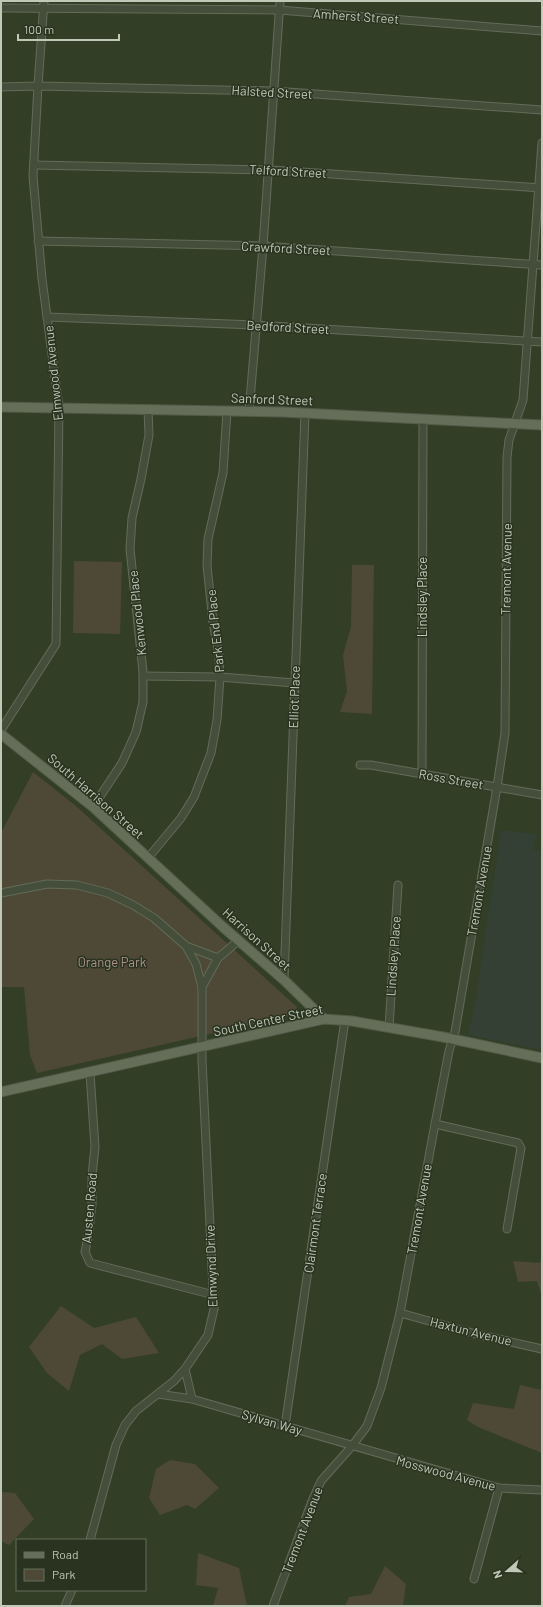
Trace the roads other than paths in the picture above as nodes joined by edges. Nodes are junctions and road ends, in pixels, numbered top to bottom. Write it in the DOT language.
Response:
graph roads {
  1 [pos="44,1"];
  2 [pos="280,1"];
  3 [pos="1,8"];
  4 [pos="44,9"];
  5 [pos="279,10"];
  6 [pos="542,31"];
  7 [pos="38,86"];
  8 [pos="1,87"];
  9 [pos="273,91"];
  10 [pos="542,110"];
  11 [pos="542,143"];
  12 [pos="34,165"];
  13 [pos="268,170"];
  14 [pos="541,188"];
  15 [pos="38,241"];
  16 [pos="263,246"];
  17 [pos="534,265"];
  18 [pos="542,265"];
  19 [pos="47,317"];
  20 [pos="255,326"];
  21 [pos="528,341"];
  22 [pos="542,342"];
  23 [pos="1,407"];
  24 [pos="59,407"];
  25 [pos="148,409"];
  26 [pos="227,411"];
  27 [pos="249,412"];
  28 [pos="305,413"];
  29 [pos="423,419"];
  30 [pos="514,423"];
  31 [pos="542,425"];
  32 [pos="143,676"];
  33 [pos="220,677"];
  34 [pos="295,683"];
  35 [pos="1,730"];
  36 [pos="1,734"];
  37 [pos="360,765"];
  38 [pos="422,774"];
  39 [pos="497,787"];
  40 [pos="542,795"];
  41 [pos="93,807"];
  42 [pos="148,858"];
  43 [pos="172,880"];
  44 [pos="398,885"];
  45 [pos="1,893"];
  46 [pos="238,941"];
  47 [pos="186,946"];
  48 [pos="218,958"];
  49 [pos="284,980"];
  50 [pos="202,987"];
  51 [pos="324,1019"];
  52 [pos="345,1020"];
  53 [pos="389,1028"];
  54 [pos="453,1040"];
  55 [pos="202,1048"];
  56 [pos="542,1058"];
  57 [pos="90,1073"];
  58 [pos="1,1092"];
  59 [pos="435,1124"];
  60 [pos="506,1229"];
  61 [pos="214,1295"];
  62 [pos="400,1312"];
  63 [pos="542,1349"];
  64 [pos="185,1368"];
  65 [pos="158,1394"];
  66 [pos="192,1399"];
  67 [pos="285,1426"];
  68 [pos="352,1446"];
  69 [pos="499,1488"];
  70 [pos="542,1490"];
  71 [pos="90,1539"];
  72 [pos="474,1579"];
  73 [pos="72,1591"];
  74 [pos="65,1606"];
  75 [pos="273,1606"];
  1 -- 4 [label="street, Elmwood Avenue"];
  2 -- 5 [label="street"];
  3 -- 4 [label="street, Amherst Street"];
  4 -- 5 [label="street, Amherst Street"];
  4 -- 7 [label="street, Elmwood Avenue"];
  5 -- 6 [label="street, Amherst Street"];
  5 -- 9 [label="street"];
  7 -- 8 [label="street, Halsted Street"];
  7 -- 9 [label="street, Halsted Street"];
  7 -- 12 [label="street, Elmwood Avenue"];
  9 -- 10 [label="street, Halsted Street"];
  9 -- 13 [label="street"];
  11 -- 14 [label="street, Tremont Avenue"];
  12 -- 13 [label="street, Telford Street"];
  12 -- 15 [label="street, Elmwood Avenue"];
  13 -- 14 [label="street, Telford Street"];
  13 -- 16 [label="street"];
  14 -- 17 [label="street, Tremont Avenue"];
  15 -- 16 [label="street, Crawford Street"];
  15 -- 19 [label="street, Elmwood Avenue"];
  16 -- 17 [label="street, Crawford Street"];
  16 -- 20 [label="street"];
  17 -- 18 [label="street, Crawford Street"];
  17 -- 21 [label="street, Tremont Avenue"];
  19 -- 20 [label="street, Bedford Street"];
  19 -- 24 [label="street, Elmwood Avenue"];
  20 -- 21 [label="street, Bedford Street"];
  20 -- 27 [label="street"];
  21 -- 22 [label="street, Bedford Street"];
  21 -- 30 [label="street, Tremont Avenue"];
  23 -- 24 [label="main road, Sanford Street"];
  24 -- 25 [label="main road, Sanford Street"];
  24 -- 35 [label="street, Elmwood Avenue"];
  25 -- 26 [label="main road, Sanford Street"];
  25 -- 32 [label="street, Kenwood Place"];
  26 -- 27 [label="main road, Sanford Street"];
  26 -- 33 [label="street, Park End Place"];
  27 -- 28 [label="main road, Sanford Street"];
  28 -- 29 [label="main road, Sanford Street"];
  28 -- 34 [label="street, Elliot Place"];
  29 -- 30 [label="main road, Sanford Street"];
  29 -- 38 [label="street, Lindsley Place"];
  30 -- 31 [label="main road, Sanford Street"];
  30 -- 39 [label="street, Tremont Avenue"];
  32 -- 33 [label="street"];
  32 -- 41 [label="street, Kenwood Place"];
  33 -- 34 [label="street"];
  33 -- 42 [label="street, Park End Place"];
  34 -- 49 [label="street, Elliot Place"];
  36 -- 41 [label="main road, South Harrison Street"];
  37 -- 38 [label="street, Ross Street"];
  38 -- 39 [label="street, Ross Street"];
  39 -- 40 [label="street, Ross Street"];
  39 -- 54 [label="street, Tremont Avenue"];
  41 -- 42 [label="main road, South Harrison Street"];
  42 -- 43 [label="main road, South Harrison Street"];
  43 -- 46 [label="main road, Harrison Street"];
  44 -- 53 [label="street, Lindsley Place"];
  45 -- 47 [label="street"];
  46 -- 48 [label="street"];
  46 -- 49 [label="main road, Harrison Street"];
  47 -- 48 [label="street"];
  47 -- 50 [label="street"];
  48 -- 50 [label="street"];
  49 -- 51 [label="main road, Harrison Street"];
  50 -- 55 [label="street, Elmwynd Drive"];
  51 -- 52 [label="main road, South Center Street"];
  51 -- 55 [label="main road, South Center Street"];
  52 -- 53 [label="main road, South Center Street"];
  52 -- 67 [label="street, Clairmont Terrace"];
  53 -- 54 [label="main road, South Center Street"];
  54 -- 56 [label="main road, South Center Street"];
  54 -- 59 [label="street, Tremont Avenue"];
  55 -- 57 [label="main road, South Center Street"];
  55 -- 61 [label="street, Elmwynd Drive"];
  57 -- 58 [label="main road, South Center Street"];
  57 -- 61 [label="street, Austen Road"];
  59 -- 60 [label="street"];
  59 -- 62 [label="street, Tremont Avenue"];
  61 -- 64 [label="street, Elmwynd Drive"];
  62 -- 63 [label="street, Haxtun Avenue"];
  62 -- 68 [label="street, Tremont Avenue"];
  64 -- 65 [label="street, Elmwynd Drive"];
  64 -- 66 [label="street"];
  65 -- 66 [label="street, Sylvan Way"];
  65 -- 71 [label="street, Elmwynd Drive"];
  66 -- 67 [label="street, Sylvan Way"];
  67 -- 68 [label="street, Sylvan Way"];
  68 -- 69 [label="street, Mosswood Avenue"];
  68 -- 75 [label="street, Tremont Avenue"];
  69 -- 70 [label="street, Mosswood Avenue"];
  69 -- 72 [label="street"];
  73 -- 74 [label="street"];
}
